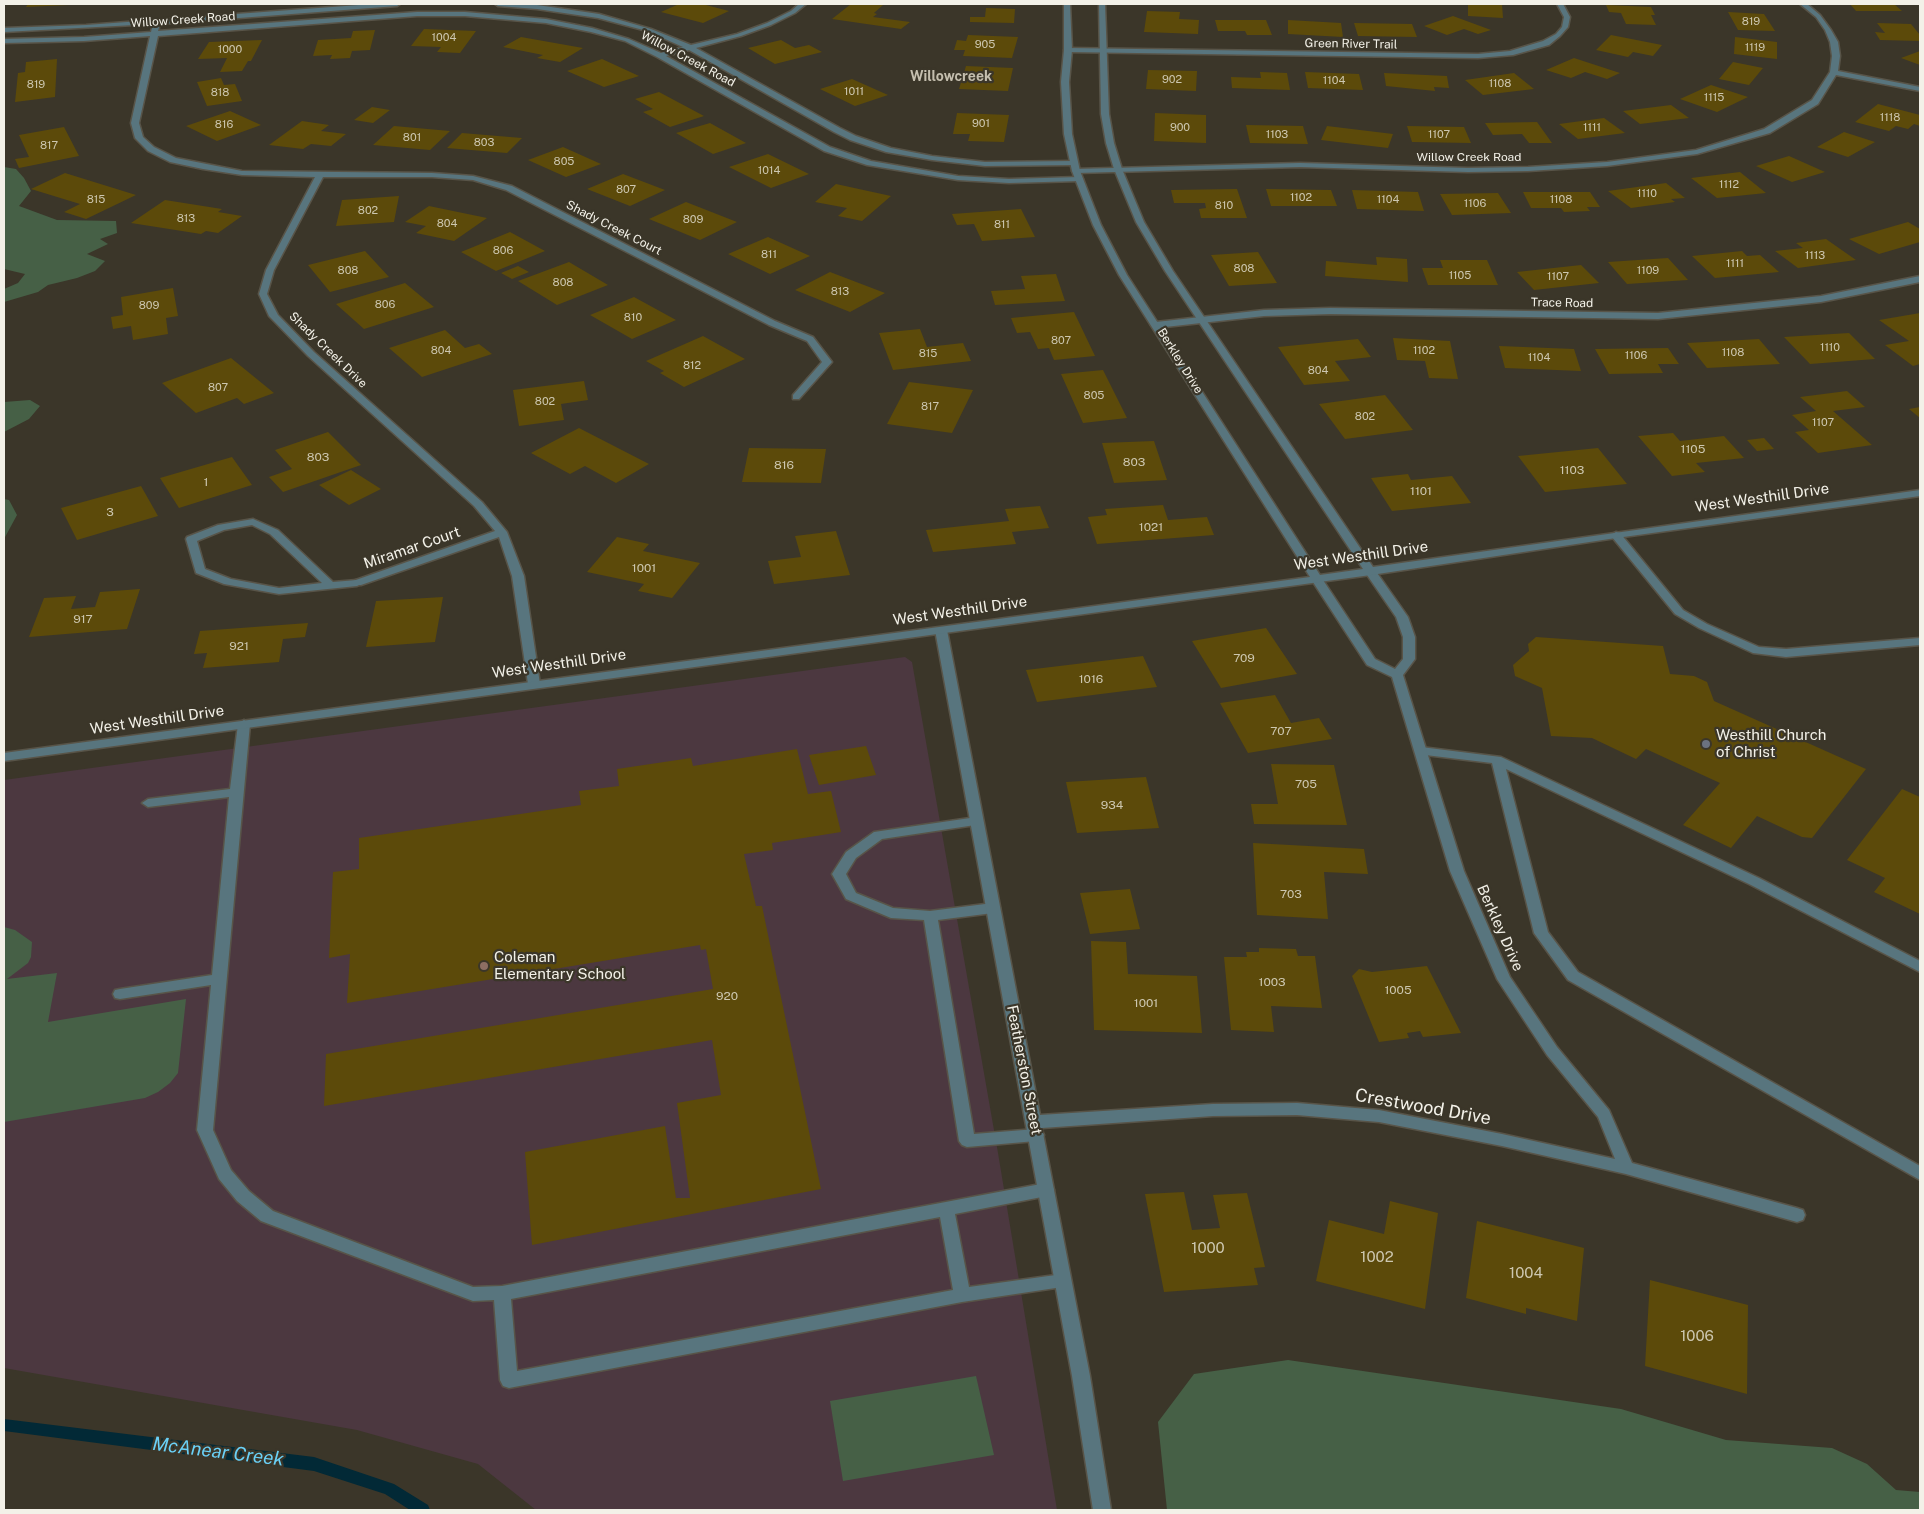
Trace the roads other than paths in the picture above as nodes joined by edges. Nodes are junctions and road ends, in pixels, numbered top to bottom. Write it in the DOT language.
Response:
graph roads {
  1 [pos="266,4"];
  2 [pos="397,4"];
  3 [pos="498,4"];
  4 [pos="521,4"];
  5 [pos="803,4"];
  6 [pos="1067,4"];
  7 [pos="1102,4"];
  8 [pos="1560,4"];
  9 [pos="1804,4"];
  10 [pos="264,13"];
  11 [pos="507,16"];
  12 [pos="157,22"];
  13 [pos="263,25"];
  14 [pos="4,30"];
  15 [pos="154,33"];
  16 [pos="4,41"];
  17 [pos="689,47"];
  18 [pos="1068,50"];
  19 [pos="1104,51"];
  20 [pos="660,55"];
  21 [pos="1834,72"];
  22 [pos="1920,89"];
  23 [pos="1118,169"];
  24 [pos="1076,171"];
  25 [pos="320,175"];
  26 [pos="1920,279"];
  27 [pos="1202,319"];
  28 [pos="1156,325"];
  29 [pos="796,397"];
  30 [pos="1920,493"];
  31 [pos="502,532"];
  32 [pos="1616,535"];
  33 [pos="1371,572"];
  34 [pos="1317,579"];
  35 [pos="331,586"];
  36 [pos="941,630"];
  37 [pos="1920,642"];
  38 [pos="1397,675"];
  39 [pos="534,684"];
  40 [pos="244,724"];
  41 [pos="1420,751"];
  42 [pos="4,757"];
  43 [pos="1496,760"];
  44 [pos="237,792"];
  45 [pos="148,803"];
  46 [pos="977,821"];
  47 [pos="993,908"];
  48 [pos="930,916"];
  49 [pos="1920,967"];
  50 [pos="219,979"];
  51 [pos="120,994"];
  52 [pos="1035,1128"];
  53 [pos="1626,1168"];
  54 [pos="1920,1174"];
  55 [pos="1046,1190"];
  56 [pos="946,1208"];
  57 [pos="1798,1215"];
  58 [pos="1062,1281"];
  59 [pos="502,1294"];
  60 [pos="962,1295"];
  61 [pos="1102,1510"];
  1 -- 10 [label="street"];
  2 -- 10 [label="street, Willow Creek Road"];
  3 -- 4 [label="street, Willow Creek Road"];
  4 -- 11 [label="street"];
  4 -- 17 [label="street, Willow Creek Road"];
  5 -- 17 [label="street"];
  6 -- 18 [label="street, Berkley Drive"];
  7 -- 19 [label="street"];
  8 -- 19 [label="street, Green River Trail"];
  9 -- 21 [label="street"];
  10 -- 12 [label="street, Willow Creek Road"];
  10 -- 13 [label="street"];
  11 -- 13 [label="street, Willow Creek Road"];
  11 -- 20 [label="street, Willow Creek Road"];
  12 -- 14 [label="street, Willow Creek Road"];
  12 -- 15 [label="street"];
  13 -- 15 [label="street, Willow Creek Road"];
  15 -- 16 [label="street, Willow Creek Road"];
  15 -- 25 [label="street"];
  17 -- 20 [label="street"];
  17 -- 24 [label="street, Willow Creek Road"];
  18 -- 19 [label="street"];
  18 -- 24 [label="street, Berkley Drive"];
  19 -- 23 [label="street"];
  20 -- 24 [label="street, Willow Creek Road"];
  21 -- 22 [label="street"];
  21 -- 23 [label="street, Willow Creek Road"];
  23 -- 24 [label="street, Willow Creek Road"];
  23 -- 27 [label="street"];
  24 -- 28 [label="street, Berkley Drive"];
  25 -- 29 [label="street, Shady Creek Court"];
  25 -- 31 [label="street, Shady Creek Drive"];
  26 -- 27 [label="street, Trace Road"];
  27 -- 28 [label="street, Trace Road"];
  27 -- 33 [label="street"];
  28 -- 34 [label="street, Berkley Drive"];
  30 -- 32 [label="street, West Westhill Drive"];
  31 -- 35 [label="street, Miramar Court"];
  31 -- 39 [label="street, Shady Creek Drive"];
  32 -- 33 [label="street, West Westhill Drive"];
  32 -- 37 [label="street"];
  33 -- 34 [label="street, West Westhill Drive"];
  33 -- 38 [label="street"];
  34 -- 36 [label="street, West Westhill Drive"];
  34 -- 38 [label="street, Berkley Drive"];
  35 -- 35 [label="street, Miramar Court"];
  36 -- 39 [label="street, West Westhill Drive"];
  36 -- 46 [label="street, Featherston Street"];
  38 -- 41 [label="street, Berkley Drive"];
  39 -- 40 [label="street, West Westhill Drive"];
  40 -- 42 [label="street, West Westhill Drive"];
  40 -- 44 [label="street"];
  41 -- 43 [label="street"];
  41 -- 53 [label="street, Berkley Drive"];
  43 -- 49 [label="street"];
  43 -- 54 [label="street"];
  44 -- 45 [label="street"];
  44 -- 50 [label="street"];
  46 -- 47 [label="street, Featherston Street"];
  46 -- 48 [label="street"];
  47 -- 48 [label="street"];
  47 -- 52 [label="street, Featherston Street"];
  48 -- 52 [label="street, Crestwood Drive"];
  50 -- 51 [label="street"];
  50 -- 59 [label="street"];
  52 -- 53 [label="street, Crestwood Drive"];
  52 -- 55 [label="street, Featherston Street"];
  53 -- 57 [label="street, Crestwood Drive"];
  55 -- 56 [label="street"];
  55 -- 58 [label="street, Featherston Street"];
  56 -- 59 [label="street"];
  56 -- 60 [label="street"];
  58 -- 60 [label="street"];
  58 -- 61 [label="street, Featherston Street"];
  59 -- 60 [label="street"];
}
